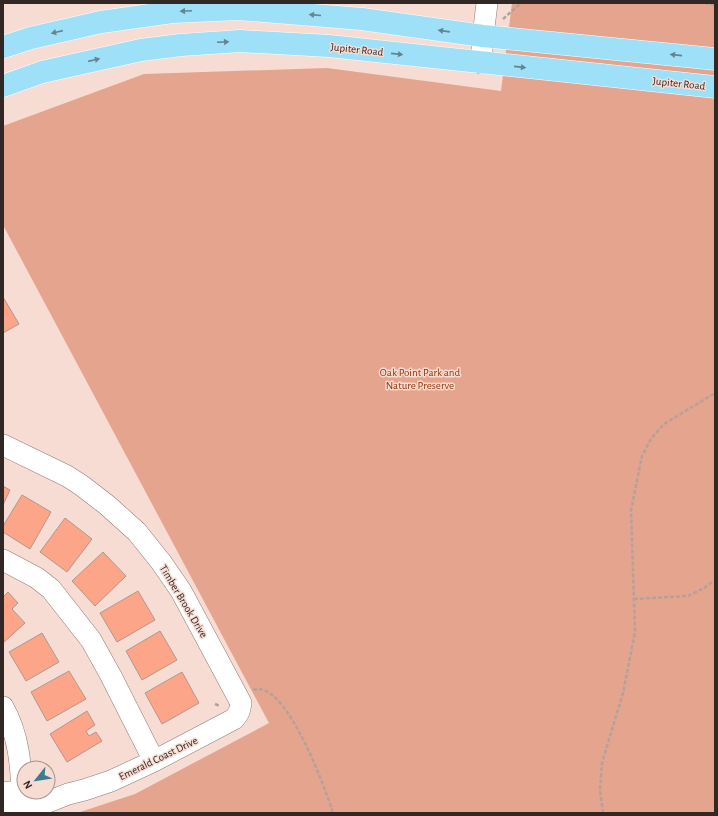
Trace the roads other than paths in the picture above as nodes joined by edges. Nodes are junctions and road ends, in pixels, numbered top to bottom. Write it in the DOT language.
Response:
graph roads {
  1 [pos="487,3"];
  2 [pos="483,36"];
  3 [pos="3,47"];
  4 [pos="715,59"];
  5 [pos="481,63"];
  6 [pos="3,86"];
  7 [pos="715,87"];
  8 [pos="3,444"];
  9 [pos="3,560"];
  10 [pos="239,704"];
  11 [pos="3,707"];
  12 [pos="20,760"];
  13 [pos="154,761"];
  14 [pos="56,792"];
  15 [pos="68,794"];
  16 [pos="16,797"];
  17 [pos="56,799"];
  18 [pos="32,800"];
  19 [pos="53,800"];
  20 [pos="3,810"];
  1 -- 2 [label="street"];
  2 -- 3 [label="main road, one-way"];
  4 -- 2 [label="main road, one-way"];
  2 -- 5 [label="street"];
  6 -- 5 [label="main road, Jupiter Road, one-way"];
  5 -- 7 [label="main road, Jupiter Road, one-way"];
  8 -- 10 [label="street, Timber Brook Drive"];
  9 -- 13 [label="street"];
  10 -- 13 [label="street, Emerald Coast Drive"];
  11 -- 12 [label="street"];
  13 -- 15 [label="street, Emerald Coast Drive"];
  14 -- 15 [label="street, Emerald Coast Drive"];
  15 -- 17 [label="street, Emerald Coast Drive"];
  16 -- 20 [label="street, Emerald Coast Drive"];
  18 -- 19 [label="street, Emerald Coast Drive"];
}
